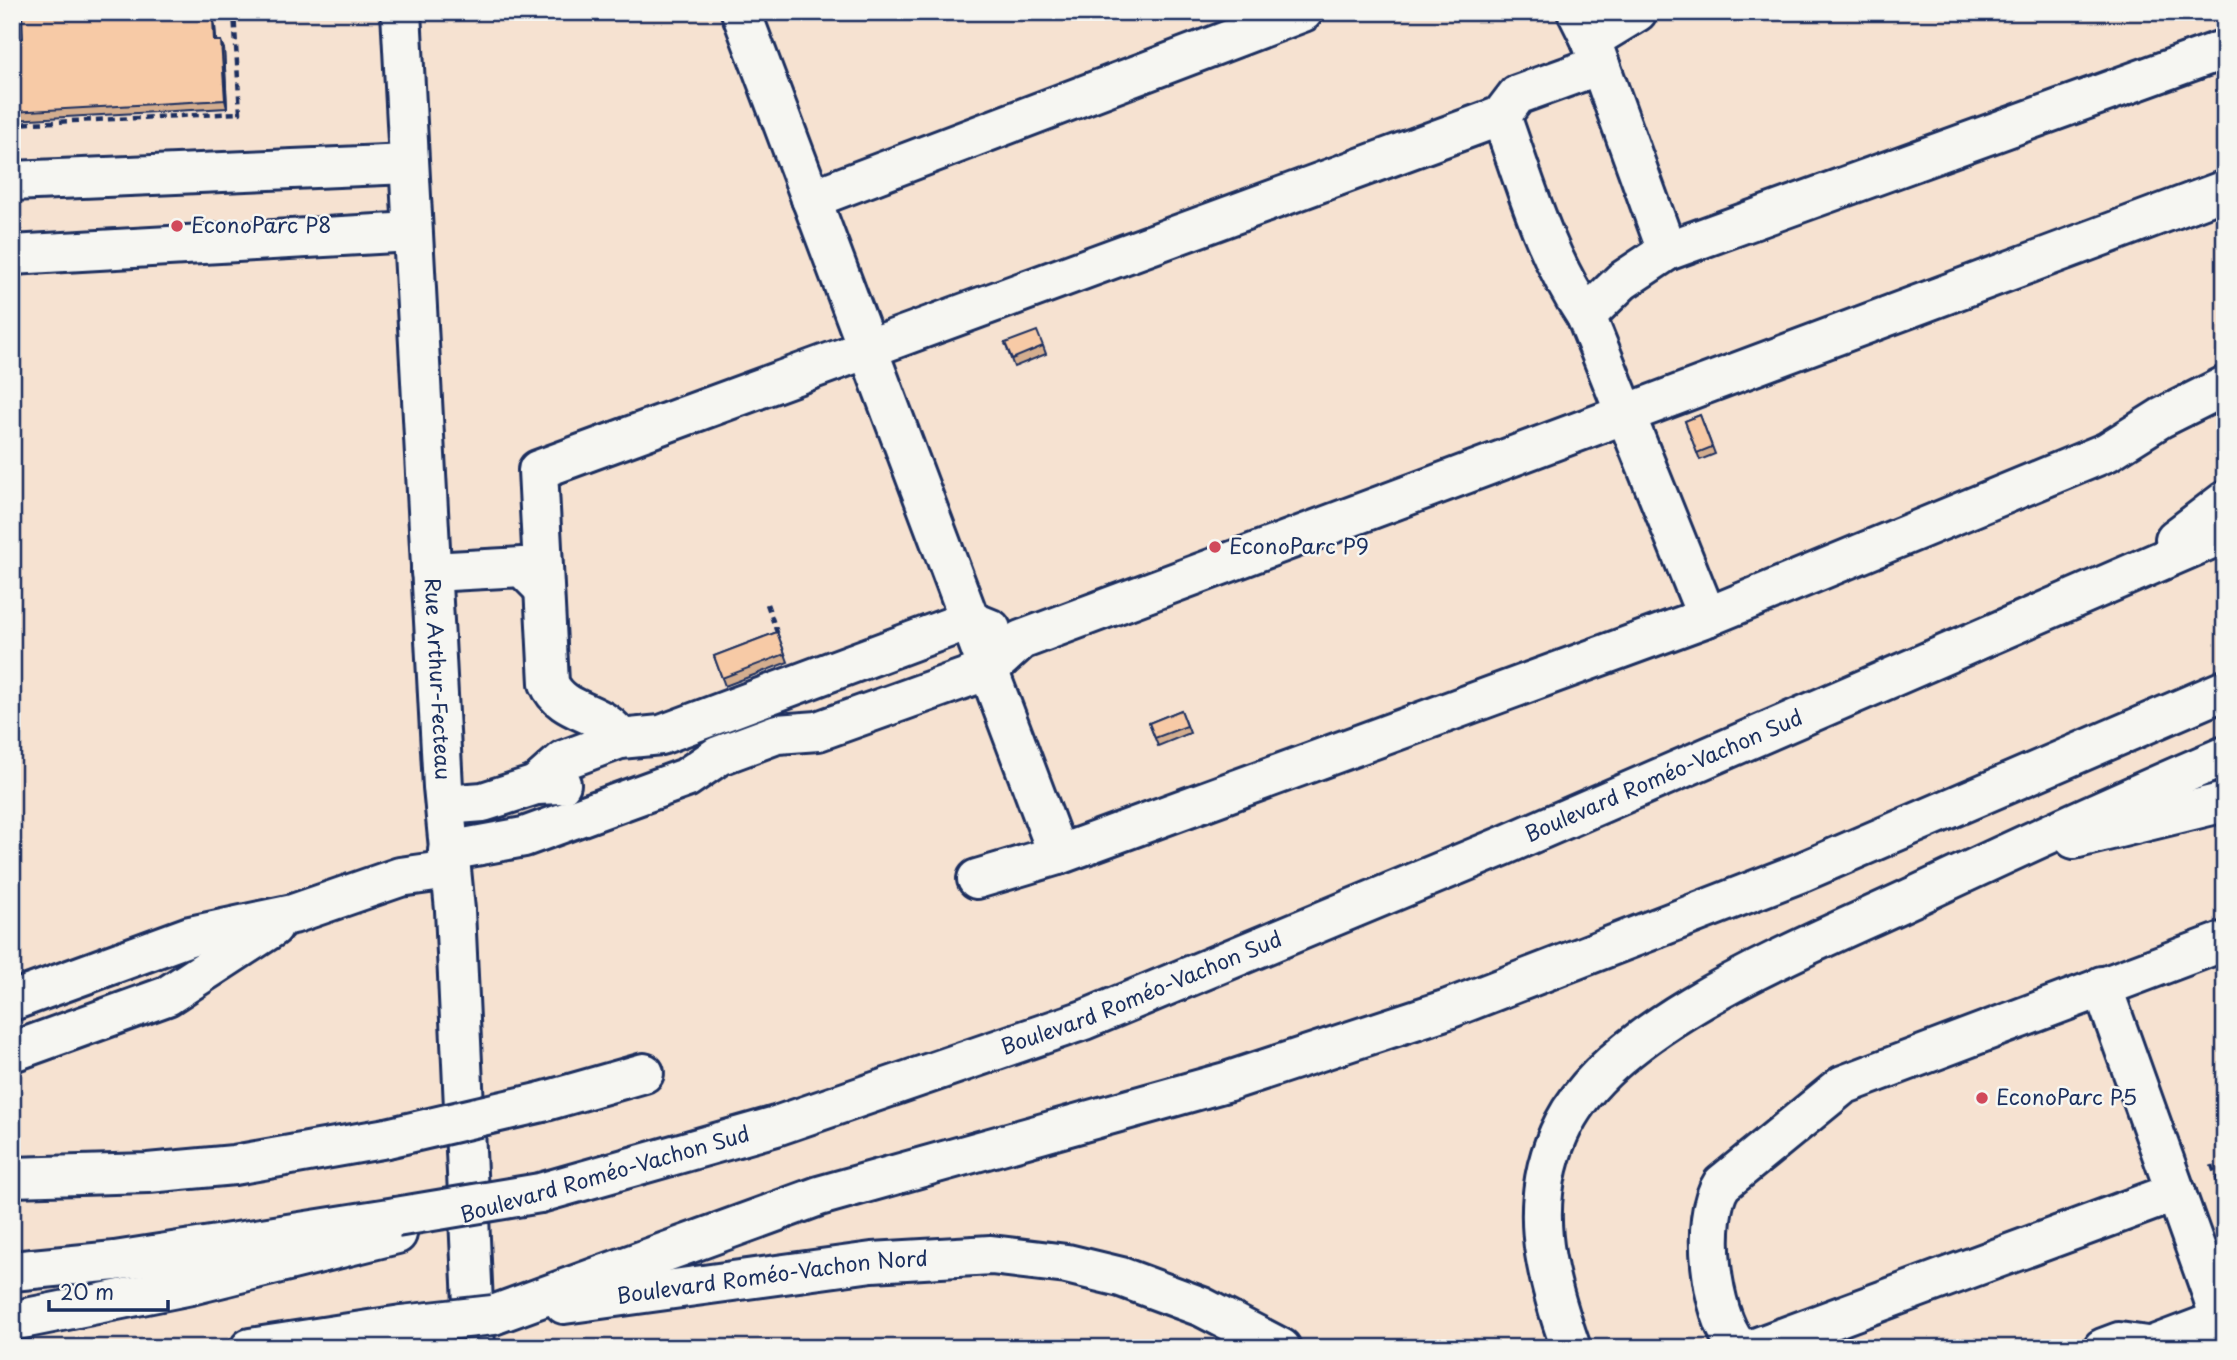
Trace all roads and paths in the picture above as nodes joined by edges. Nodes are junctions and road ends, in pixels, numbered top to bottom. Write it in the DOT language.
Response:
graph roads {
  1 [pos="234,12"];
  2 [pos="401,12"];
  3 [pos="741,12"];
  4 [pos="1637,12"];
  5 [pos="1280,16"];
  6 [pos="1589,39"];
  7 [pos="2225,49"];
  8 [pos="1501,116"];
  9 [pos="12,124"];
  10 [pos="408,164"];
  11 [pos="12,181"];
  12 [pos="2225,190"];
  13 [pos="811,199"];
  14 [pos="412,232"];
  15 [pos="1667,251"];
  16 [pos="12,255"];
  17 [pos="1586,316"];
  18 [pos="867,349"];
  19 [pos="2225,386"];
  20 [pos="1627,412"];
  21 [pos="2225,501"];
  22 [pos="2225,533"];
  23 [pos="430,572"];
  24 [pos="2129,574"];
  25 [pos="543,588"];
  26 [pos="767,604"];
  27 [pos="1707,617"];
  28 [pos="969,620"];
  29 [pos="779,639"];
  30 [pos="1021,640"];
  31 [pos="988,670"];
  32 [pos="2225,690"];
  33 [pos="661,735"];
  34 [pos="621,739"];
  35 [pos="2225,756"];
  36 [pos="536,785"];
  37 [pos="2225,802"];
  38 [pos="445,805"];
  39 [pos="1058,855"];
  40 [pos="1997,857"];
  41 [pos="449,860"];
  42 [pos="977,879"];
  43 [pos="293,915"];
  44 [pos="2225,941"];
  45 [pos="2102,986"];
  46 [pos="16,1001"];
  47 [pos="12,1052"];
  48 [pos="644,1073"];
  49 [pos="12,1177"];
  50 [pos="2176,1192"];
  51 [pos="396,1225"];
  52 [pos="12,1271"];
  53 [pos="547,1300"];
  54 [pos="12,1321"];
  55 [pos="2221,1334"];
  56 [pos="2146,1347"];
  57 [pos="250,1348"];
  58 [pos="475,1348"];
  59 [pos="1281,1348"];
  60 [pos="1571,1348"];
  61 [pos="1745,1348"];
  62 [pos="1755,1348"];
  63 [pos="2103,1348"];
  1 -- 9 [label="path"];
  2 -- 10 [label="main road, Rue Arthur-Fecteau"];
  3 -- 13 [label="main road"];
  4 -- 6 [label="main road"];
  5 -- 13 [label="main road"];
  6 -- 8 [label="main road"];
  6 -- 15 [label="main road"];
  7 -- 15 [label="main road"];
  8 -- 17 [label="main road"];
  8 -- 18 [label="main road"];
  10 -- 11 [label="main road"];
  10 -- 14 [label="main road, Rue Arthur-Fecteau"];
  12 -- 20 [label="main road"];
  13 -- 18 [label="main road"];
  14 -- 16 [label="main road"];
  14 -- 23 [label="main road, Rue Arthur-Fecteau"];
  15 -- 17 [label="main road"];
  17 -- 20 [label="main road"];
  18 -- 25 [label="main road"];
  18 -- 28 [label="main road"];
  19 -- 27 [label="main road"];
  20 -- 27 [label="main road"];
  20 -- 30 [label="main road"];
  21 -- 24 [label="main road"];
  22 -- 24 [label="main road, Boulevard Roméo-Vachon Sud"];
  23 -- 25 [label="main road"];
  23 -- 38 [label="main road, Rue Arthur-Fecteau"];
  24 -- 51 [label="main road, Boulevard Roméo-Vachon Sud, bridge"];
  25 -- 34 [label="main road"];
  26 -- 29 [label="path"];
  27 -- 39 [label="main road"];
  28 -- 30 [label="main road"];
  28 -- 31 [label="main road"];
  28 -- 33 [label="main road"];
  30 -- 31 [label="main road"];
  31 -- 39 [label="main road"];
  31 -- 41 [label="main road"];
  32 -- 53 [label="main road"];
  33 -- 34 [label="main road"];
  33 -- 36 [label="main road"];
  34 -- 36 [label="main road"];
  35 -- 40 [label="main road"];
  36 -- 38 [label="main road"];
  37 -- 40 [label="main road"];
  38 -- 41 [label="main road, Rue Arthur-Fecteau"];
  39 -- 42 [label="main road"];
  40 -- 60 [label="main road"];
  41 -- 43 [label="main road"];
  41 -- 58 [label="main road, Rue Arthur-Fecteau"];
  43 -- 46 [label="main road"];
  43 -- 47 [label="main road"];
  44 -- 45 [label="main road"];
  45 -- 50 [label="main road"];
  45 -- 61 [label="main road"];
  48 -- 49 [label="main road, bridge"];
  50 -- 55 [label="main road"];
  50 -- 62 [label="main road"];
  51 -- 52 [label="main road"];
  51 -- 54 [label="main road"];
  53 -- 57 [label="main road, bridge"];
  53 -- 59 [label="main road, Boulevard Roméo-Vachon Nord"];
  55 -- 56 [label="main road"];
  56 -- 63 [label="main road"];
}
